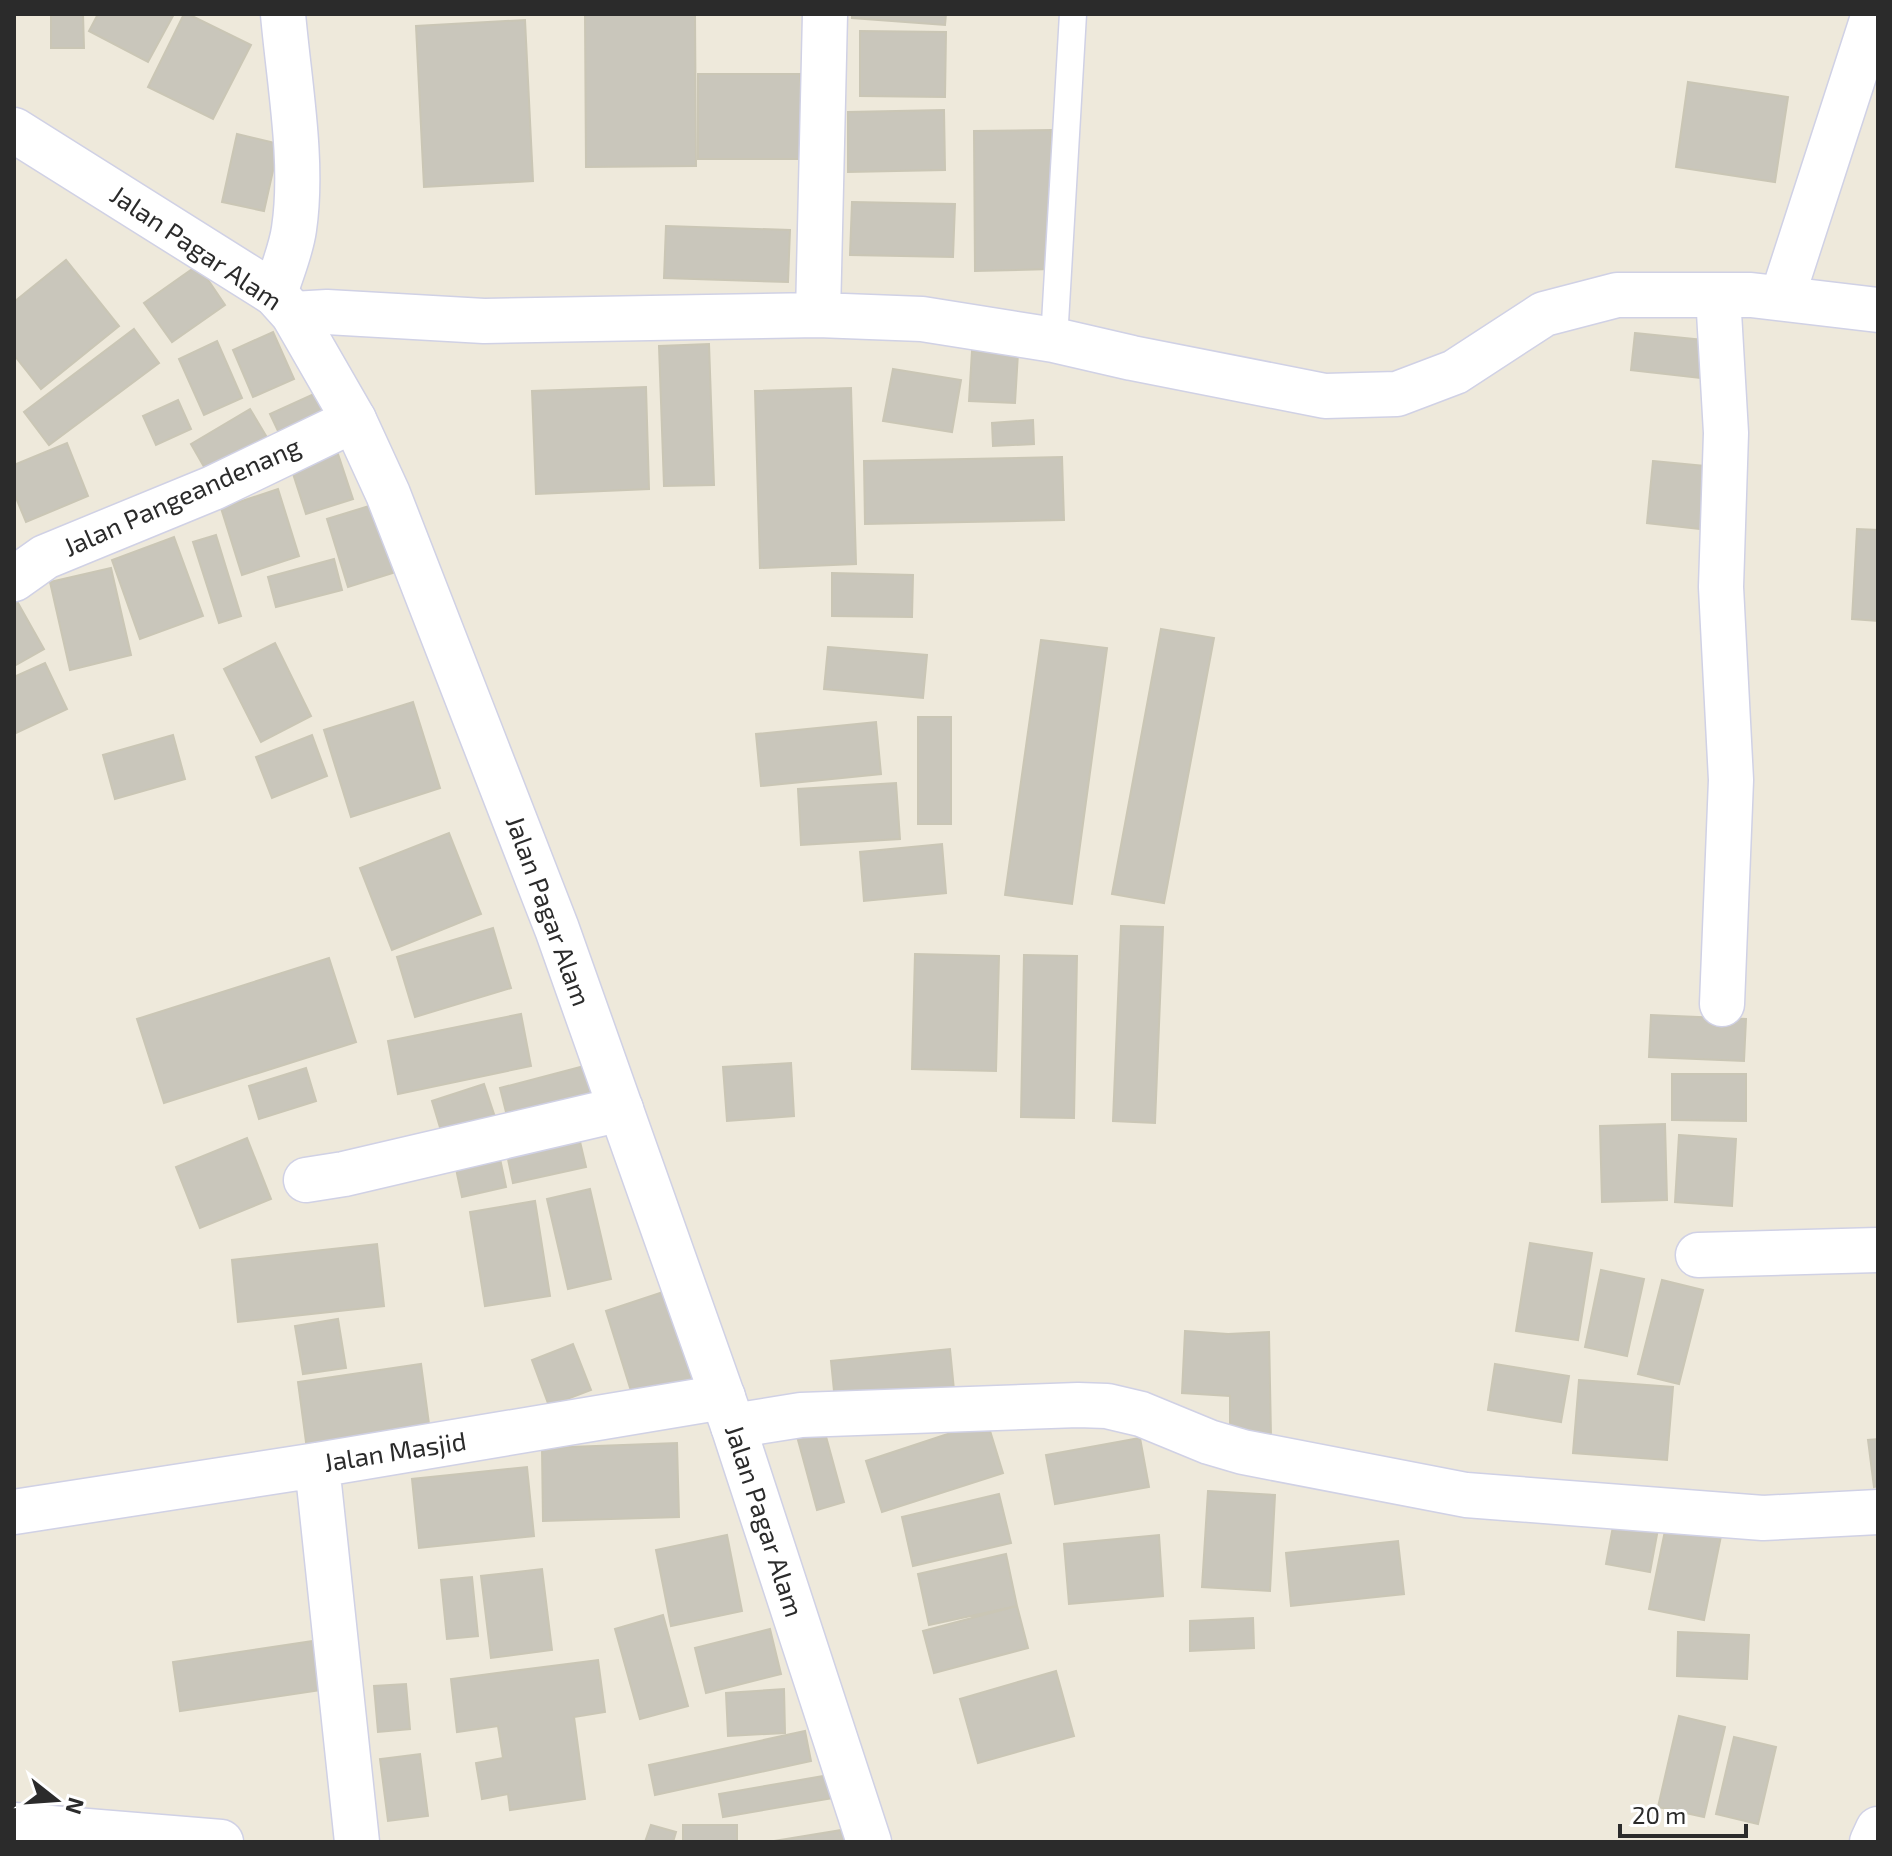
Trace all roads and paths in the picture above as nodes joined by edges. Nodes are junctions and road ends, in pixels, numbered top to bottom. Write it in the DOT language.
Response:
graph roads {
  1 [pos="283,14"];
  2 [pos="825,14"];
  3 [pos="1073,14"];
  4 [pos="1874,14"];
  5 [pos="14,130"];
  6 [pos="1718,295"];
  7 [pos="1782,298"];
  8 [pos="284,304"];
  9 [pos="1878,310"];
  10 [pos="818,315"];
  11 [pos="1054,340"];
  12 [pos="354,420"];
  13 [pos="14,579"];
  14 [pos="1722,1004"];
  15 [pos="621,1109"];
  16 [pos="306,1180"];
  17 [pos="1878,1250"];
  18 [pos="1698,1255"];
  19 [pos="728,1412"];
  20 [pos="317,1465"];
  21 [pos="14,1512"];
  22 [pos="1878,1512"];
  23 [pos="14,1825"];
  24 [pos="1878,1829"];
  25 [pos="206,1841"];
  26 [pos="357,1842"];
  27 [pos="869,1842"];
  28 [pos="1872,1842"];
  1 -- 8 [label="street"];
  2 -- 10 [label="street"];
  3 -- 11 [label="lane"];
  4 -- 7 [label="street"];
  5 -- 8 [label="street, Jalan Pagar Alam"];
  6 -- 7 [label="street"];
  6 -- 11 [label="street"];
  6 -- 14 [label="street"];
  7 -- 9 [label="street"];
  8 -- 10 [label="street"];
  8 -- 12 [label="street, Jalan Pagar Alam"];
  10 -- 11 [label="street"];
  12 -- 13 [label="street, Jalan Pangeandenang"];
  12 -- 15 [label="street, Jalan Pagar Alam"];
  15 -- 16 [label="street"];
  15 -- 19 [label="street, Jalan Pagar Alam"];
  17 -- 18 [label="street"];
  19 -- 20 [label="street, Jalan Masjid"];
  19 -- 22 [label="street, Jalan Masjid"];
  19 -- 27 [label="street, Jalan Pagar Alam"];
  20 -- 21 [label="street, Jalan Masjid"];
  20 -- 26 [label="street"];
  23 -- 25 [label="street"];
  24 -- 28 [label="street"];
}
